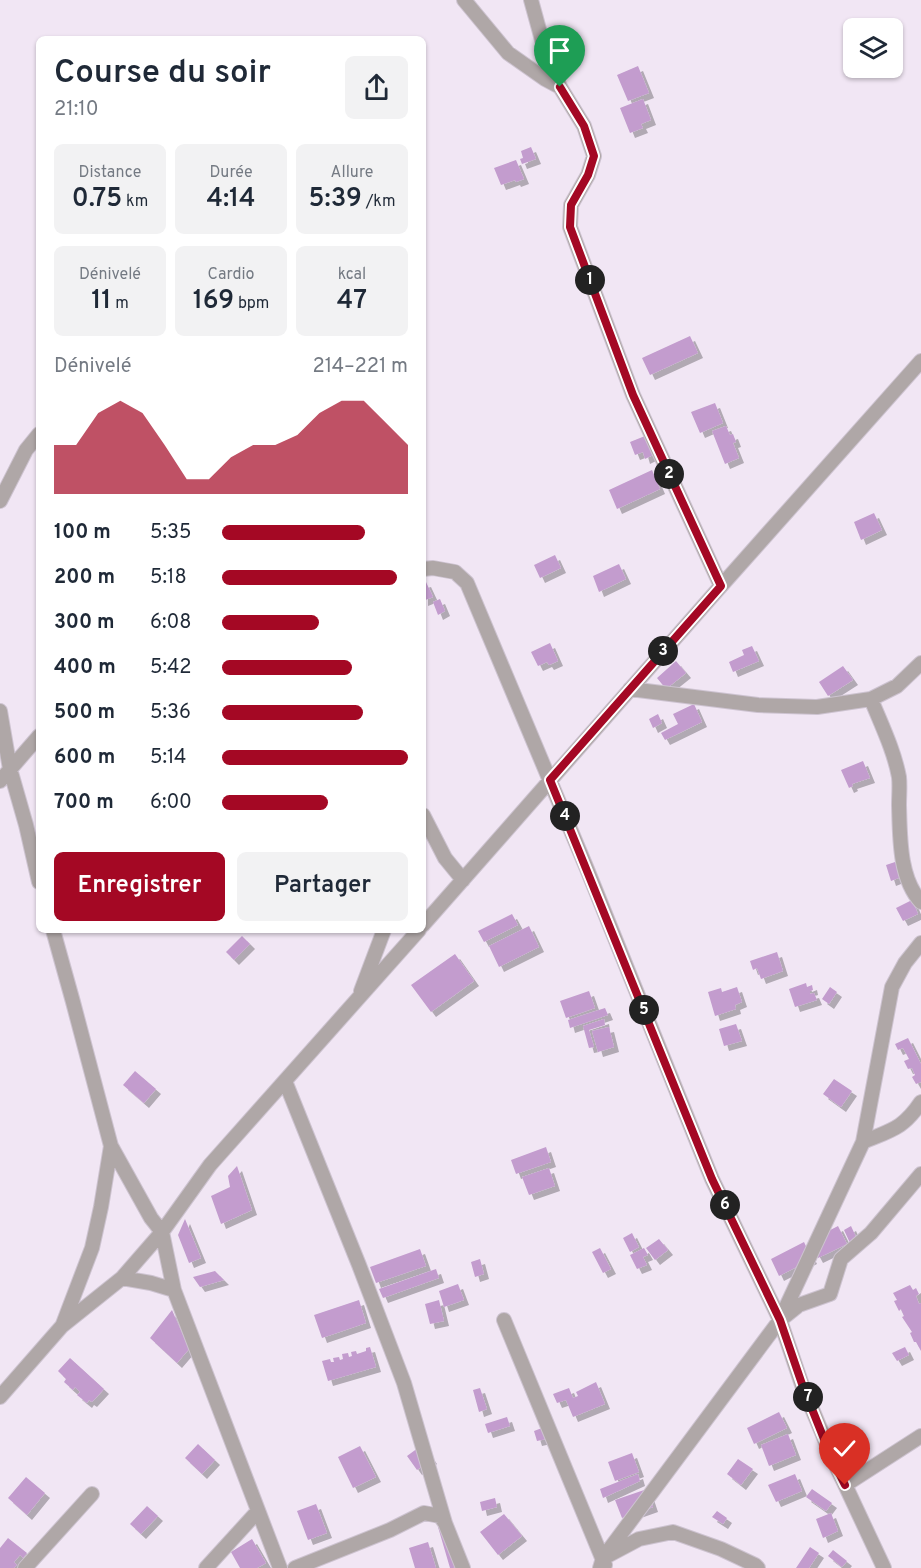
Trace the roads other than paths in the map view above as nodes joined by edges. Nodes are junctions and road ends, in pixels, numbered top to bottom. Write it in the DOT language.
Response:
graph roads {
  1 [pos="464,0"];
  2 [pos="531,0"];
  3 [pos="560,87"];
  4 [pos="921,361"];
  5 [pos="36,438"];
  6 [pos="0,501"];
  7 [pos="426,569"];
  8 [pos="721,586"];
  9 [pos="921,663"];
  10 [pos="630,689"];
  11 [pos="871,699"];
  12 [pos="0,711"];
  13 [pos="36,739"];
  14 [pos="10,769"];
  15 [pos="550,780"];
  16 [pos="0,781"];
  17 [pos="426,821"];
  18 [pos="36,869"];
  19 [pos="463,880"];
  20 [pos="921,903"];
  21 [pos="426,922"];
  22 [pos="54,933"];
  23 [pos="383,933"];
  24 [pos="416,933"];
  25 [pos="921,943"];
  26 [pos="358,998"];
  27 [pos="285,1081"];
  28 [pos="921,1102"];
  29 [pos="863,1142"];
  30 [pos="111,1146"];
  31 [pos="921,1174"];
  32 [pos="162,1232"];
  33 [pos="122,1278"];
  34 [pos="174,1290"];
  35 [pos="504,1320"];
  36 [pos="780,1320"];
  37 [pos="62,1326"];
  38 [pos="0,1397"];
  39 [pos="921,1436"];
  40 [pos="845,1485"];
  41 [pos="92,1494"];
  42 [pos="258,1511"];
  43 [pos="445,1523"];
  44 [pos="603,1565"];
  45 [pos="25,1568"];
  46 [pos="206,1568"];
  47 [pos="280,1568"];
  48 [pos="295,1568"];
  49 [pos="463,1568"];
  50 [pos="758,1568"];
  51 [pos="884,1568"];
  1 -- 3 [label="street"];
  2 -- 3 [label="street"];
  3 -- 8 [label="street"];
  4 -- 8 [label="street"];
  5 -- 6 [label="street"];
  7 -- 15 [label="street"];
  8 -- 10 [label="street"];
  9 -- 11 [label="street"];
  10 -- 11 [label="street"];
  10 -- 15 [label="street"];
  11 -- 20 [label="street"];
  12 -- 14 [label="street"];
  13 -- 14 [label="street"];
  14 -- 16 [label="street"];
  14 -- 18 [label="street"];
  15 -- 19 [label="street"];
  15 -- 36 [label="street"];
  17 -- 19 [label="street"];
  19 -- 21 [label="street"];
  22 -- 30 [label="street"];
  23 -- 26 [label="street"];
  24 -- 26 [label="street"];
  25 -- 29 [label="street"];
  26 -- 27 [label="street"];
  27 -- 32 [label="street"];
  27 -- 43 [label="street"];
  28 -- 29 [label="street"];
  29 -- 36 [label="street"];
  30 -- 32 [label="street"];
  30 -- 37 [label="street"];
  31 -- 36 [label="street"];
  32 -- 33 [label="street"];
  32 -- 34 [label="street"];
  33 -- 34 [label="street"];
  33 -- 37 [label="street"];
  34 -- 42 [label="street"];
  35 -- 44 [label="street"];
  36 -- 40 [label="street"];
  36 -- 44 [label="street"];
  37 -- 38 [label="street"];
  39 -- 40 [label="street"];
  40 -- 51 [label="street"];
  41 -- 45 [label="street"];
  42 -- 46 [label="street"];
  42 -- 47 [label="street"];
  43 -- 48 [label="street"];
  43 -- 49 [label="street"];
  44 -- 50 [label="street"];
}
